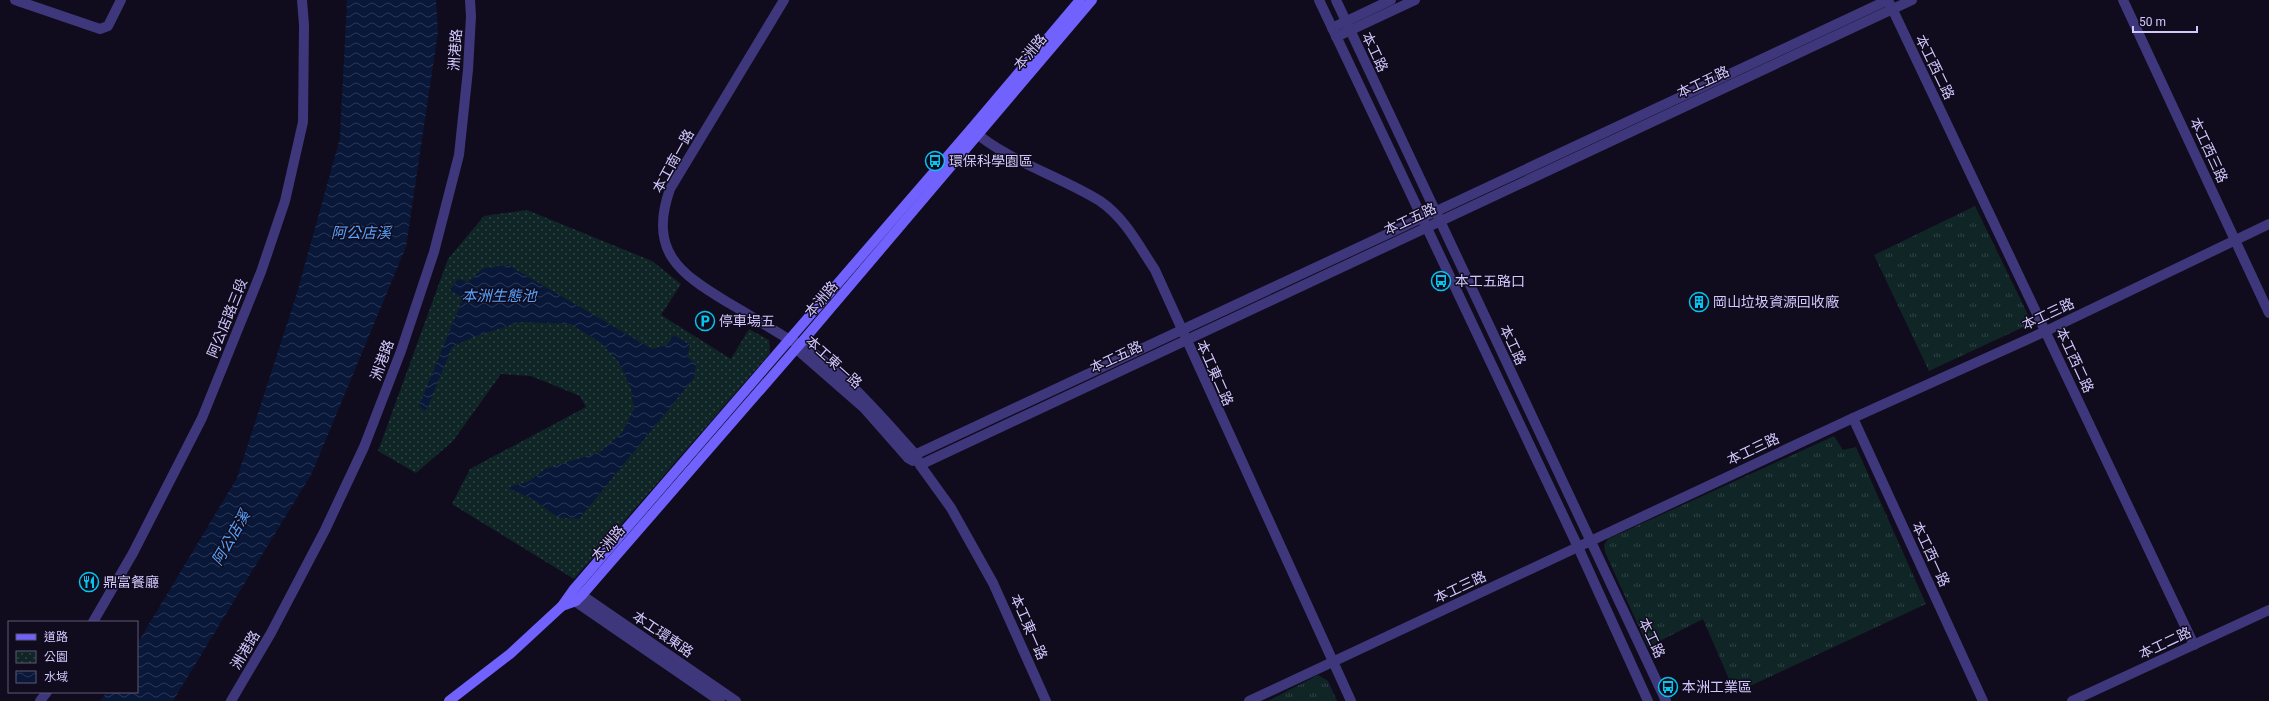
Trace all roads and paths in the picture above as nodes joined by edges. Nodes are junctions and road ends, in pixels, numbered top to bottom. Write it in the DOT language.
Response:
graph roads {
  1 [pos="15,0"];
  2 [pos="121,0"];
  3 [pos="302,0"];
  4 [pos="470,0"];
  5 [pos="784,0"];
  6 [pos="1080,0"];
  7 [pos="1092,0"];
  8 [pos="1319,0"];
  9 [pos="1336,0"];
  10 [pos="1391,0"];
  11 [pos="1415,0"];
  12 [pos="1912,0"];
  13 [pos="2123,0"];
  14 [pos="1889,2"];
  15 [pos="1348,26"];
  16 [pos="1334,32"];
  17 [pos="975,132"];
  18 [pos="1437,216"];
  19 [pos="1425,222"];
  20 [pos="2269,224"];
  21 [pos="2236,239"];
  22 [pos="2269,313"];
  23 [pos="2046,331"];
  24 [pos="1183,335"];
  25 [pos="790,340"];
  26 [pos="798,346"];
  27 [pos="1853,418"];
  28 [pos="912,456"];
  29 [pos="920,465"];
  30 [pos="1590,541"];
  31 [pos="1578,547"];
  32 [pos="575,595"];
  33 [pos="2269,610"];
  34 [pos="93,621"];
  35 [pos="2194,645"];
  36 [pos="1332,662"];
  37 [pos="46,693"];
  38 [pos="40,701"];
  39 [pos="231,701"];
  40 [pos="449,701"];
  41 [pos="720,701"];
  42 [pos="736,701"];
  43 [pos="1046,701"];
  44 [pos="1249,701"];
  45 [pos="1351,701"];
  46 [pos="1648,701"];
  47 [pos="1666,701"];
  48 [pos="1982,701"];
  49 [pos="2072,701"];
  1 -- 2 [label="street"];
  3 -- 34 [label="street, 阿公店路三段"];
  4 -- 39 [label="street, 洲港路"];
  5 -- 25 [label="street, 本工南一路"];
  6 -- 17 [label="main road, 本洲路"];
  7 -- 17 [label="main road, 本洲路"];
  8 -- 16 [label="street, 本工路"];
  9 -- 15 [label="street, 本工路"];
  10 -- 15 [label="street"];
  11 -- 15 [label="street"];
  12 -- 14 [label="street, 本工五路"];
  13 -- 21 [label="street, 本工西三路"];
  14 -- 18 [label="street, 本工五路"];
  14 -- 23 [label="street, 本工西二路"];
  15 -- 16 [label="street"];
  15 -- 18 [label="street, 本工路"];
  16 -- 19 [label="street, 本工路"];
  17 -- 24 [label="street, 本工東二路"];
  17 -- 25 [label="main road, 本洲路"];
  17 -- 26 [label="main road, 本洲路"];
  18 -- 19 [label="street, 本工五路"];
  18 -- 30 [label="street, 本工路"];
  19 -- 24 [label="street, 本工五路"];
  19 -- 31 [label="street, 本工路"];
  20 -- 21 [label="street, 本工三路"];
  21 -- 22 [label="street, 本工西三路"];
  21 -- 23 [label="street, 本工三路"];
  23 -- 27 [label="street, 本工三路"];
  23 -- 35 [label="street, 本工西二路"];
  24 -- 28 [label="street, 本工五路"];
  24 -- 29 [label="street, 本工五路"];
  24 -- 36 [label="street, 本工東二路"];
  25 -- 26 [label="street, 本工東一路"];
  25 -- 32 [label="main road, 本洲路"];
  26 -- 28 [label="street, 本工東一路"];
  26 -- 32 [label="main road, 本洲路"];
  27 -- 30 [label="street, 本工三路"];
  27 -- 48 [label="street, 本工西一路"];
  28 -- 29 [label="street, 本工東一路"];
  29 -- 43 [label="street, 本工東一路"];
  30 -- 31 [label="street, 本工三路"];
  30 -- 47 [label="street, 本工路"];
  31 -- 36 [label="street, 本工三路"];
  31 -- 46 [label="street, 本工路"];
  32 -- 40 [label="main road, 本洲路"];
  32 -- 41 [label="street, 本工環東路"];
  32 -- 42 [label="street, 本工環東路"];
  33 -- 35 [label="street, 本工二路"];
  35 -- 49 [label="street, 本工二路"];
  36 -- 44 [label="street, 本工三路"];
  36 -- 45 [label="street, 本工東二路"];
  37 -- 38 [label="street"];
}
